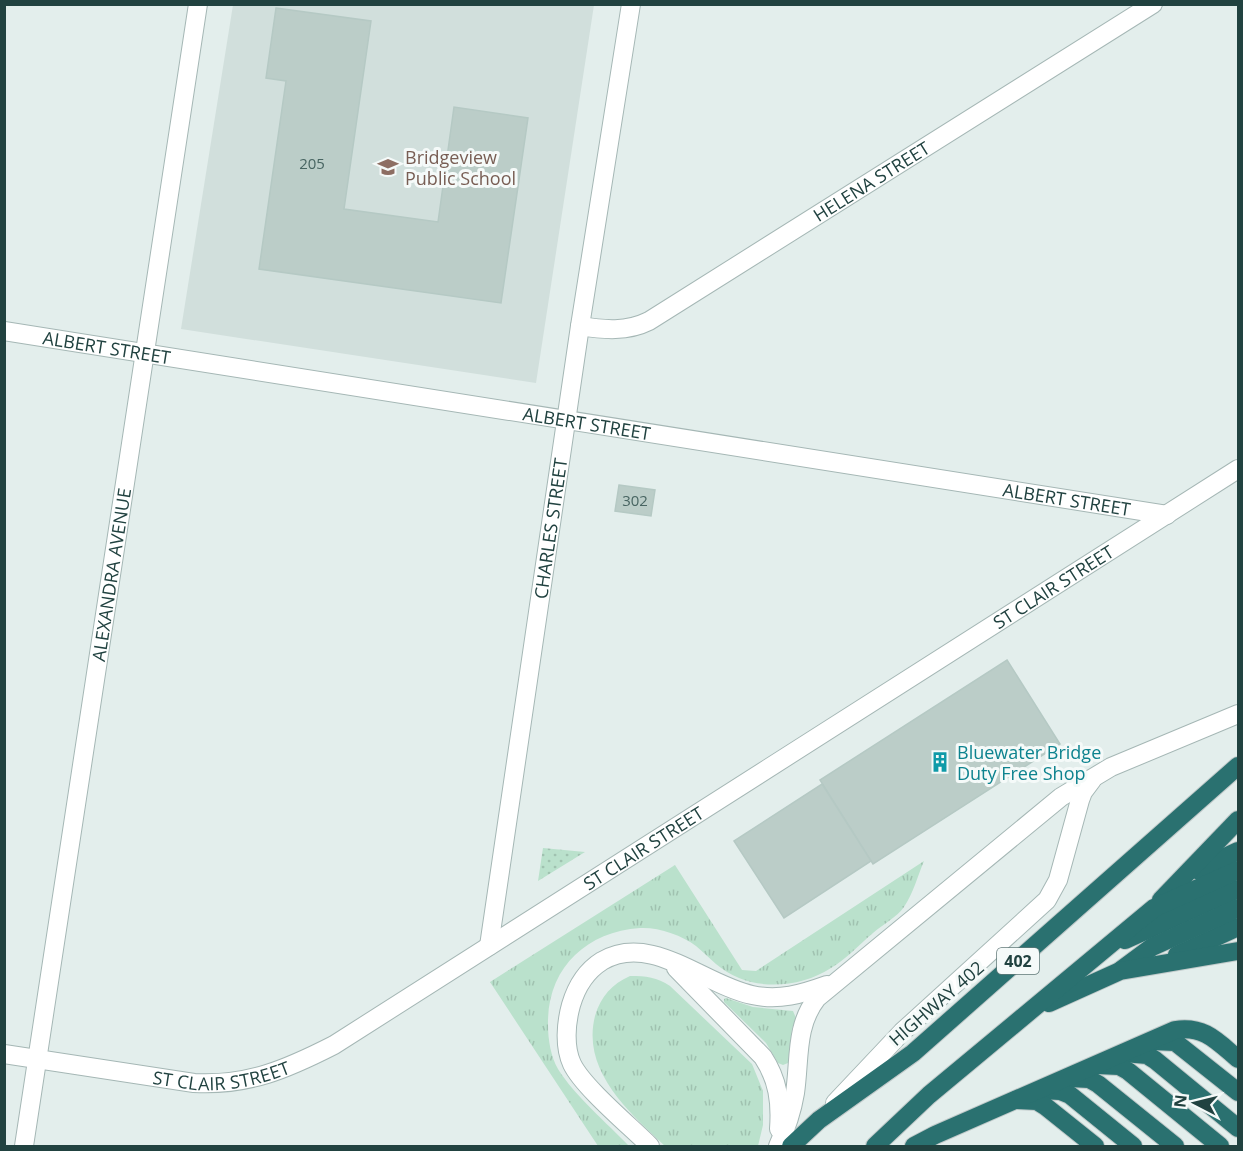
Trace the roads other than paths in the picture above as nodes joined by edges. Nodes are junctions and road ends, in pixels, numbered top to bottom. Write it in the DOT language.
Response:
graph roads {
  1 [pos="198,4"];
  2 [pos="631,4"];
  3 [pos="1153,4"];
  4 [pos="580,326"];
  5 [pos="4,332"];
  6 [pos="146,354"];
  7 [pos="566,421"];
  8 [pos="1239,469"];
  9 [pos="1167,515"];
  10 [pos="1239,714"];
  11 [pos="1239,766"];
  12 [pos="1095,777"];
  13 [pos="1239,820"];
  14 [pos="1239,832"];
  15 [pos="1212,848"];
  16 [pos="1239,851"];
  17 [pos="1239,870"];
  18 [pos="1180,881"];
  19 [pos="1239,889"];
  20 [pos="1154,908"];
  21 [pos="1239,908"];
  22 [pos="1239,927"];
  23 [pos="489,946"];
  24 [pos="1239,946"];
  25 [pos="1104,950"];
  26 [pos="1239,951"];
  27 [pos="1220,954"];
  28 [pos="662,958"];
  29 [pos="1153,965"];
  30 [pos="1120,971"];
  31 [pos="833,983"];
  32 [pos="1029,1012"];
  33 [pos="1150,1041"];
  34 [pos="1123,1053"];
  35 [pos="4,1054"];
  36 [pos="37,1059"];
  37 [pos="1239,1059"];
  38 [pos="1095,1065"];
  39 [pos="1065,1078"];
  40 [pos="1038,1090"];
  41 [pos="1239,1092"];
  42 [pos="1014,1100"];
  43 [pos="819,1120"];
  44 [pos="1239,1128"];
  45 [pos="24,1146"];
  46 [pos="650,1146"];
  47 [pos="778,1146"];
  48 [pos="791,1146"];
  49 [pos="875,1146"];
  50 [pos="914,1146"];
  51 [pos="1095,1146"];
  52 [pos="1133,1146"];
  53 [pos="1175,1146"];
  54 [pos="1220,1146"];
  1 -- 6 [label="street, ALEXANDRA AVENUE"];
  2 -- 4 [label="street, CHARLES STREET"];
  3 -- 4 [label="street, HELENA STREET"];
  4 -- 7 [label="street, CHARLES STREET"];
  5 -- 6 [label="street, ALBERT STREET"];
  6 -- 7 [label="street, ALBERT STREET"];
  6 -- 36 [label="street, ALEXANDRA AVENUE"];
  7 -- 9 [label="street, ALBERT STREET"];
  7 -- 23 [label="street, CHARLES STREET"];
  8 -- 9 [label="street, ST CLAIR STREET"];
  9 -- 23 [label="street, ST CLAIR STREET"];
  10 -- 12 [label="street"];
  11 -- 43 [label="highway, HIGHWAY 402 / 402"];
  12 -- 31 [label="street"];
  12 -- 43 [label="street"];
  13 -- 15 [label="highway"];
  14 -- 15 [label="highway"];
  15 -- 18 [label="highway"];
  16 -- 18 [label="highway"];
  17 -- 20 [label="highway, 402"];
  18 -- 20 [label="highway"];
  19 -- 25 [label="highway"];
  20 -- 25 [label="highway, 402"];
  21 -- 30 [label="highway"];
  22 -- 29 [label="highway"];
  23 -- 36 [label="street, ST CLAIR STREET"];
  24 -- 27 [label="highway"];
  25 -- 32 [label="highway, 402"];
  26 -- 27 [label="highway"];
  27 -- 29 [label="highway"];
  28 -- 31 [label="street"];
  28 -- 46 [label="street"];
  28 -- 47 [label="street"];
  29 -- 30 [label="highway"];
  30 -- 32 [label="highway"];
  31 -- 47 [label="street"];
  32 -- 49 [label="highway, 402"];
  33 -- 34 [label="highway"];
  33 -- 37 [label="highway"];
  33 -- 41 [label="highway"];
  34 -- 38 [label="highway"];
  34 -- 44 [label="highway"];
  35 -- 36 [label="street, ST CLAIR STREET"];
  36 -- 45 [label="street, ALEXANDRA AVENUE"];
  38 -- 39 [label="highway"];
  38 -- 54 [label="highway"];
  39 -- 40 [label="highway"];
  39 -- 53 [label="highway"];
  40 -- 42 [label="highway"];
  40 -- 52 [label="highway"];
  42 -- 50 [label="highway"];
  42 -- 51 [label="highway"];
  43 -- 48 [label="highway, HIGHWAY 402 / 402"];
}
